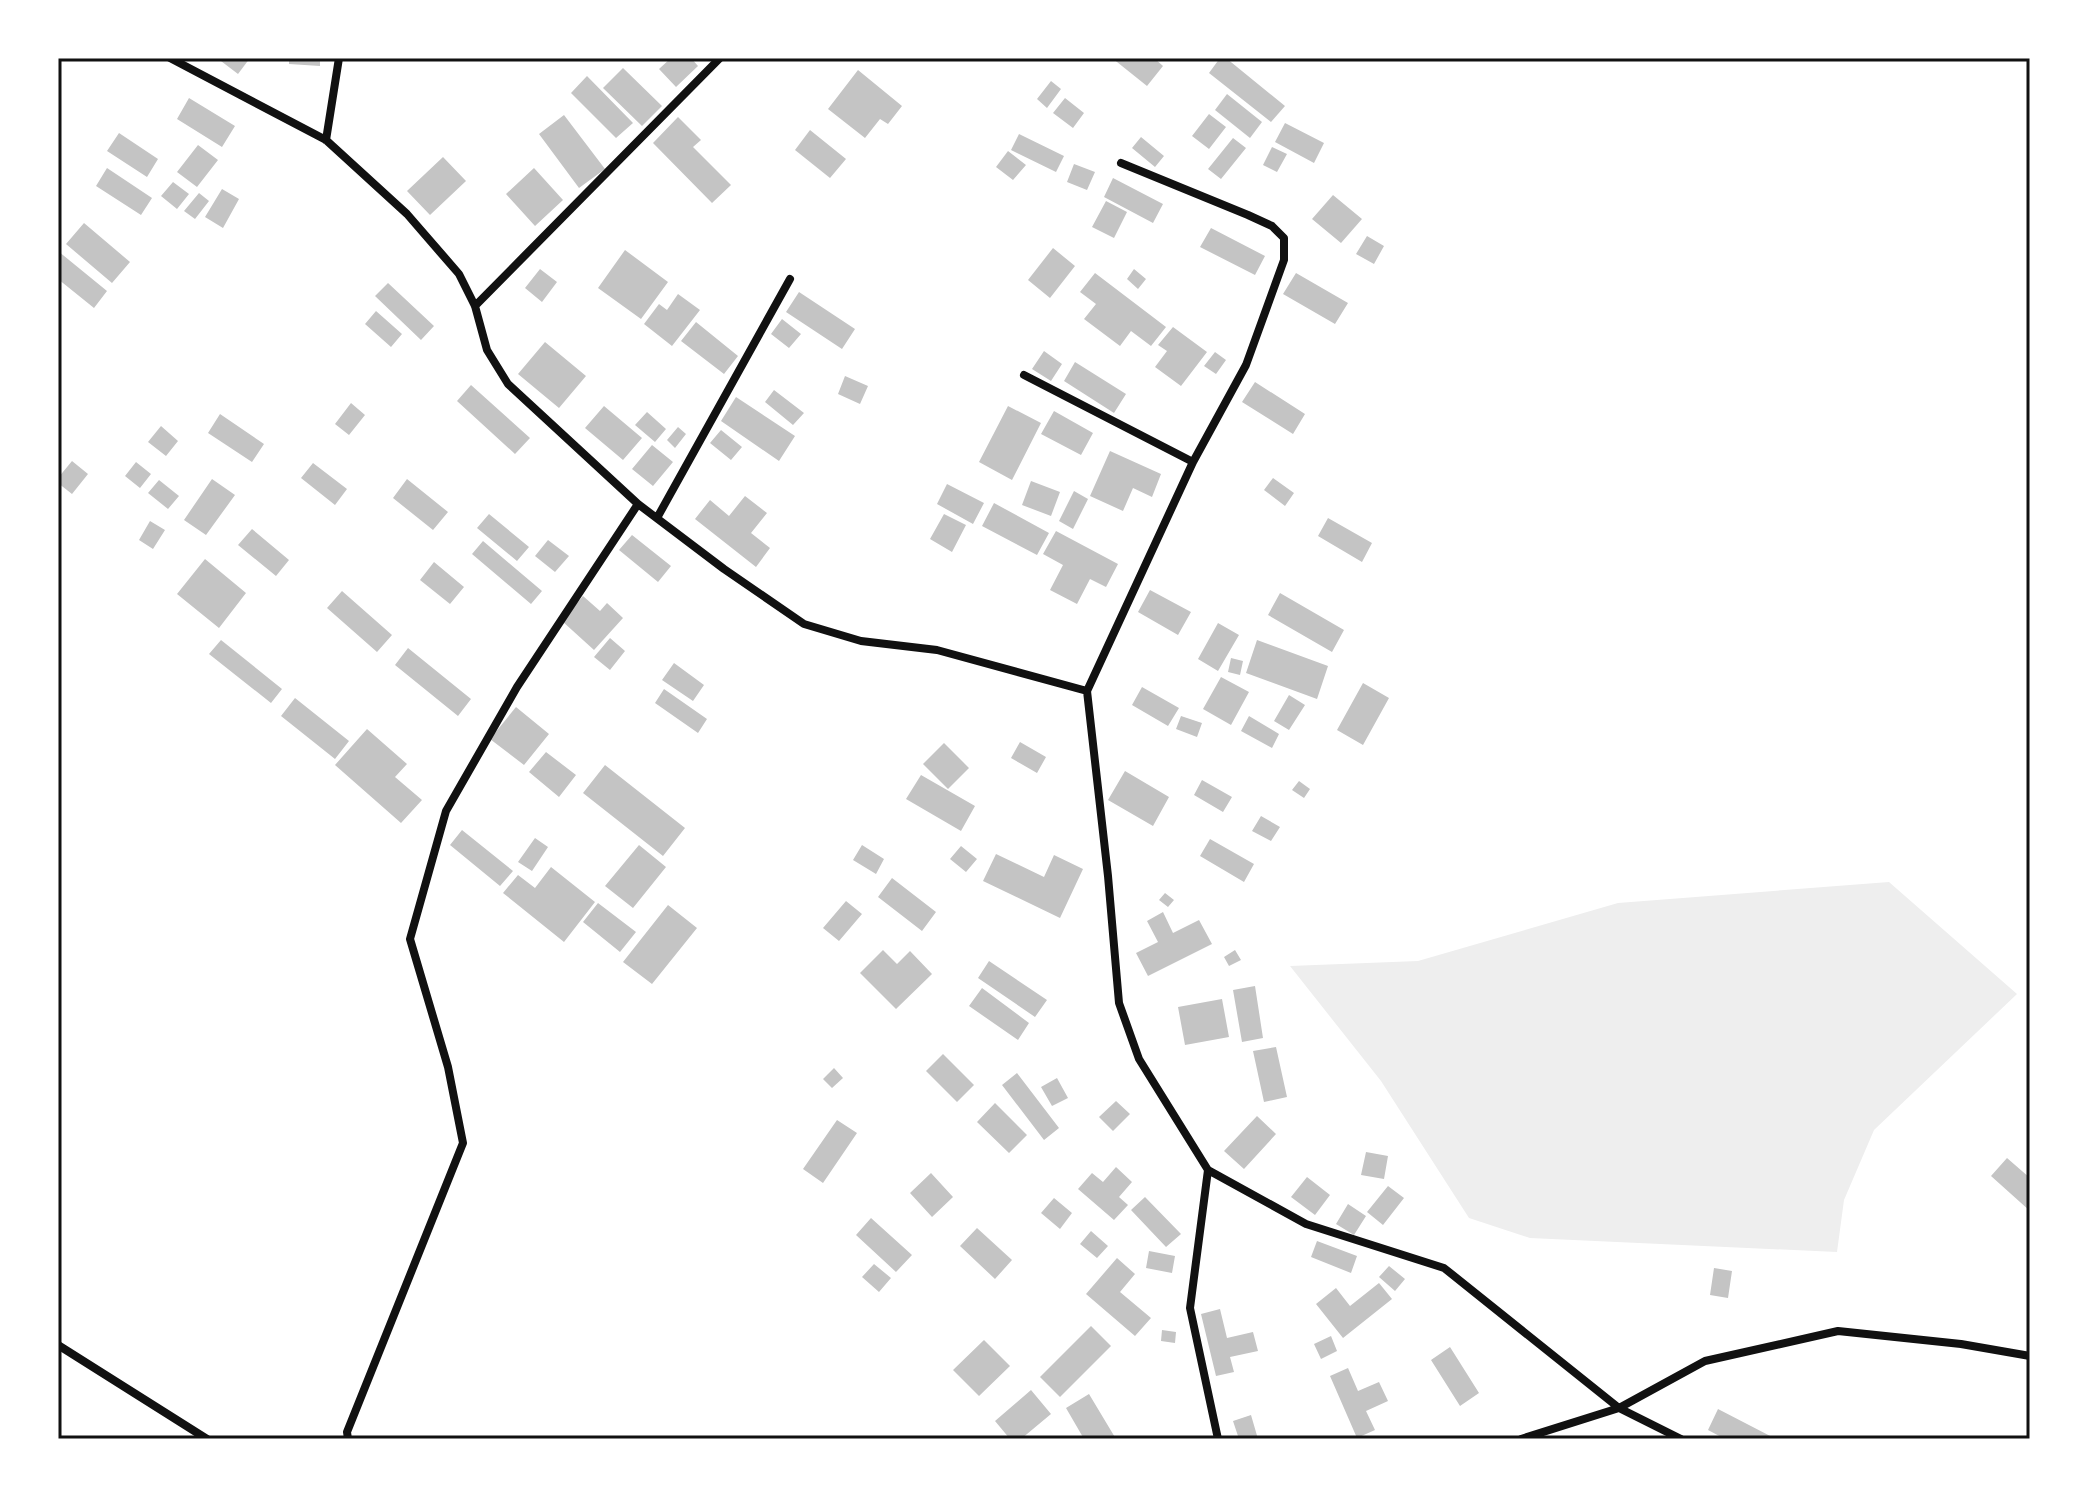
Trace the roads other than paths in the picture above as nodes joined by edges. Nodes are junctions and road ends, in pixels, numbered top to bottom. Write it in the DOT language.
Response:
graph roads {
  1 [pos="170,58"];
  2 [pos="339,58"];
  3 [pos="720,58"];
  4 [pos="326,140"];
  5 [pos="1121,163"];
  6 [pos="790,279"];
  7 [pos="475,306"];
  8 [pos="1024,375"];
  9 [pos="1193,462"];
  10 [pos="638,504"];
  11 [pos="657,518"];
  12 [pos="1087,691"];
  13 [pos="1208,1170"];
  14 [pos="58,1345"];
  15 [pos="2030,1356"];
  16 [pos="1619,1408"];
  17 [pos="207,1439"];
  18 [pos="348,1439"];
  19 [pos="1218,1439"];
  20 [pos="1521,1439"];
  21 [pos="1681,1439"];
  1 -- 4 [label="street"];
  2 -- 4 [label="street"];
  3 -- 7 [label="street"];
  4 -- 7 [label="street"];
  5 -- 9 [label="street"];
  6 -- 11 [label="street"];
  7 -- 10 [label="street"];
  8 -- 9 [label="street"];
  9 -- 12 [label="street"];
  10 -- 11 [label="street"];
  10 -- 18 [label="street"];
  11 -- 12 [label="street"];
  12 -- 13 [label="street"];
  13 -- 16 [label="street"];
  13 -- 19 [label="street"];
  14 -- 17 [label="street"];
  15 -- 16 [label="street"];
  16 -- 20 [label="street"];
  16 -- 21 [label="street"];
}
